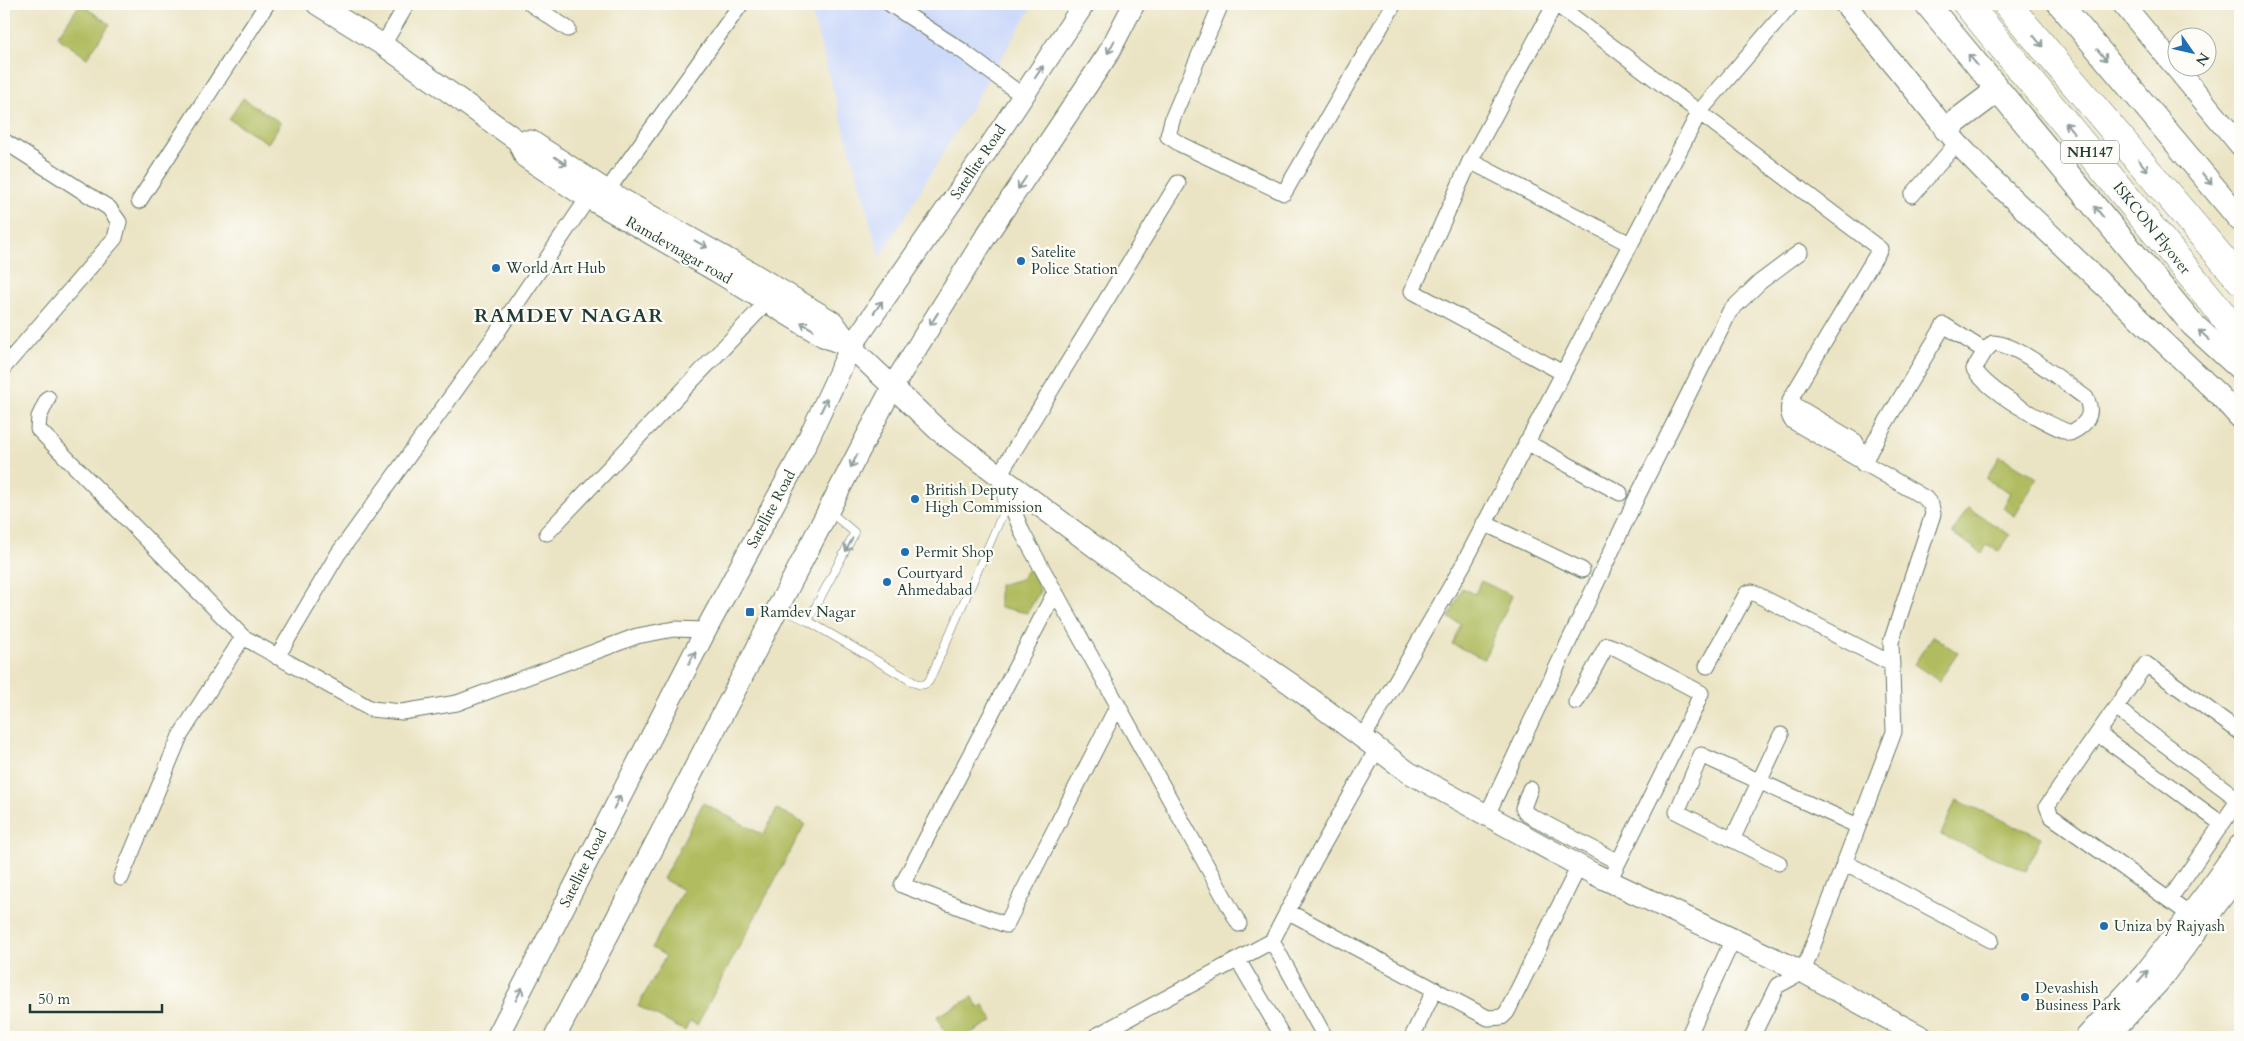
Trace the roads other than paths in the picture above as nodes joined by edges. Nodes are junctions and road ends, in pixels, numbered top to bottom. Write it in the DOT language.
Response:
graph roads {
  1 [pos="267,4"];
  2 [pos="317,4"];
  3 [pos="407,4"];
  4 [pos="531,4"];
  5 [pos="741,4"];
  6 [pos="890,4"];
  7 [pos="1084,4"];
  8 [pos="1134,4"];
  9 [pos="1221,4"];
  10 [pos="1394,4"];
  11 [pos="1556,4"];
  12 [pos="1792,4"];
  13 [pos="1845,4"];
  14 [pos="1927,4"];
  15 [pos="1967,4"];
  16 [pos="2007,4"];
  17 [pos="2060,4"];
  18 [pos="2123,4"];
  19 [pos="568,29"];
  20 [pos="383,45"];
  21 [pos="1998,90"];
  22 [pos="1023,96"];
  23 [pos="1700,111"];
  24 [pos="1951,136"];
  25 [pos="4,141"];
  26 [pos="2240,145"];
  27 [pos="1470,161"];
  28 [pos="1178,183"];
  29 [pos="598,195"];
  30 [pos="1912,195"];
  31 [pos="139,201"];
  32 [pos="2240,219"];
  33 [pos="1630,244"];
  34 [pos="1800,252"];
  35 [pos="2239,278"];
  36 [pos="767,302"];
  37 [pos="2240,338"];
  38 [pos="850,347"];
  39 [pos="1984,351"];
  40 [pos="4,367"];
  41 [pos="2240,368"];
  42 [pos="1563,373"];
  43 [pos="893,386"];
  44 [pos="48,398"];
  45 [pos="2240,418"];
  46 [pos="1526,442"];
  47 [pos="1863,464"];
  48 [pos="999,475"];
  49 [pos="1620,493"];
  50 [pos="828,511"];
  51 [pos="1484,523"];
  52 [pos="547,533"];
  53 [pos="1582,570"];
  54 [pos="1056,592"];
  55 [pos="778,607"];
  56 [pos="808,621"];
  57 [pos="706,630"];
  58 [pos="242,636"];
  59 [pos="278,657"];
  60 [pos="1892,664"];
  61 [pos="1707,666"];
  62 [pos="1576,702"];
  63 [pos="1118,705"];
  64 [pos="2116,708"];
  65 [pos="2240,732"];
  66 [pos="2098,734"];
  67 [pos="1782,735"];
  68 [pos="1370,743"];
  69 [pos="1759,782"];
  70 [pos="1530,789"];
  71 [pos="2240,799"];
  72 [pos="1487,815"];
  73 [pos="2222,824"];
  74 [pos="1858,826"];
  75 [pos="1732,840"];
  76 [pos="2240,845"];
  77 [pos="1618,862"];
  78 [pos="1844,862"];
  79 [pos="1779,863"];
  80 [pos="1579,866"];
  81 [pos="2240,873"];
  82 [pos="121,878"];
  83 [pos="1609,881"];
  84 [pos="2169,900"];
  85 [pos="2211,900"];
  86 [pos="1287,911"];
  87 [pos="2190,915"];
  88 [pos="1239,924"];
  89 [pos="1733,939"];
  90 [pos="1991,940"];
  91 [pos="1272,941"];
  92 [pos="1238,960"];
  93 [pos="1803,972"];
  94 [pos="1435,989"];
  95 [pos="497,1037"];
  96 [pos="555,1037"];
  97 [pos="1094,1037"];
  98 [pos="1283,1037"];
  99 [pos="1325,1037"];
  100 [pos="1412,1037"];
  101 [pos="1688,1037"];
  102 [pos="1752,1037"];
  103 [pos="1922,1037"];
  104 [pos="2086,1037"];
  105 [pos="2107,1037"];
  1 -- 31 [label="street"];
  2 -- 20 [label="street, Ramdevnagar road"];
  3 -- 20 [label="street"];
  4 -- 19 [label="street"];
  5 -- 29 [label="street"];
  6 -- 22 [label="street"];
  22 -- 7 [label="street, Satellite Road, one-way"];
  8 -- 43 [label="street, one-way"];
  9 -- 10 [label="street"];
  11 -- 23 [label="street"];
  11 -- 27 [label="street"];
  12 -- 23 [label="street"];
  13 -- 24 [label="street"];
  21 -- 14 [label="main road, one-way"];
  37 -- 15 [label="highway, ISKCON Flyover / NH147, one-way"];
  16 -- 35 [label="highway, NH147, one-way"];
  17 -- 32 [label="main road, one-way"];
  18 -- 26 [label="street"];
  20 -- 29 [label="street, Ramdevnagar road"];
  21 -- 24 [label="main road"];
  41 -- 21 [label="main road, one-way"];
  38 -- 22 [label="street, Satellite Road, one-way"];
  23 -- 33 [label="street"];
  23 -- 47 [label="street"];
  24 -- 30 [label="street"];
  24 -- 45 [label="street"];
  25 -- 40 [label="street"];
  27 -- 33 [label="street"];
  27 -- 42 [label="street"];
  28 -- 48 [label="street"];
  29 -- 36 [label="street, Ramdevnagar road"];
  29 -- 38 [label="street, Ramdevnagar road, one-way"];
  29 -- 59 [label="street"];
  33 -- 42 [label="street"];
  34 -- 72 [label="street"];
  38 -- 36 [label="street, Ramdevnagar road, one-way"];
  36 -- 52 [label="street"];
  38 -- 43 [label="street, Ramdevnagar road"];
  57 -- 38 [label="street, Satellite Road, one-way"];
  39 -- 39 [label="street"];
  39 -- 47 [label="street"];
  42 -- 46 [label="street"];
  43 -- 48 [label="street, Ramdevnagar road"];
  43 -- 50 [label="street, one-way"];
  44 -- 58 [label="street"];
  46 -- 49 [label="street"];
  46 -- 51 [label="street"];
  47 -- 60 [label="street"];
  48 -- 54 [label="street"];
  48 -- 56 [label="lane"];
  48 -- 68 [label="street, Ramdevnagar road"];
  50 -- 55 [label="street"];
  50 -- 56 [label="lane, one-way"];
  51 -- 53 [label="street"];
  51 -- 68 [label="street"];
  54 -- 63 [label="street"];
  54 -- 63 [label="street"];
  55 -- 56 [label="lane"];
  55 -- 96 [label="street"];
  57 -- 59 [label="street"];
  95 -- 57 [label="street, Satellite Road, one-way"];
  58 -- 59 [label="street"];
  58 -- 82 [label="street"];
  60 -- 61 [label="street"];
  60 -- 74 [label="street"];
  62 -- 77 [label="street"];
  63 -- 88 [label="street"];
  64 -- 65 [label="street"];
  64 -- 66 [label="street"];
  64 -- 71 [label="street"];
  66 -- 73 [label="street"];
  66 -- 84 [label="street"];
  67 -- 69 [label="street"];
  68 -- 72 [label="street, Ramdevnagar road"];
  68 -- 86 [label="street"];
  69 -- 74 [label="street"];
  69 -- 75 [label="street"];
  69 -- 75 [label="street"];
  70 -- 77 [label="street"];
  71 -- 73 [label="street"];
  72 -- 80 [label="street, Ramdevnagar road"];
  73 -- 84 [label="street"];
  74 -- 78 [label="street"];
  75 -- 79 [label="street"];
  76 -- 85 [label="street"];
  77 -- 83 [label="street"];
  78 -- 90 [label="street"];
  78 -- 93 [label="street"];
  80 -- 83 [label="street, Ramdevnagar road"];
  80 -- 94 [label="street"];
  81 -- 85 [label="street"];
  83 -- 89 [label="street, Ramdevnagar road"];
  84 -- 87 [label="street"];
  85 -- 87 [label="street"];
  85 -- 105 [label="street"];
  86 -- 91 [label="street"];
  86 -- 94 [label="street"];
  104 -- 87 [label="street, one-way"];
  89 -- 93 [label="street, Ramdevnagar road"];
  89 -- 101 [label="street"];
  91 -- 92 [label="street"];
  91 -- 99 [label="street"];
  92 -- 97 [label="street"];
  92 -- 98 [label="street"];
  93 -- 102 [label="street"];
  93 -- 103 [label="street, Ramdevnagar road"];
  94 -- 100 [label="street"];
}
